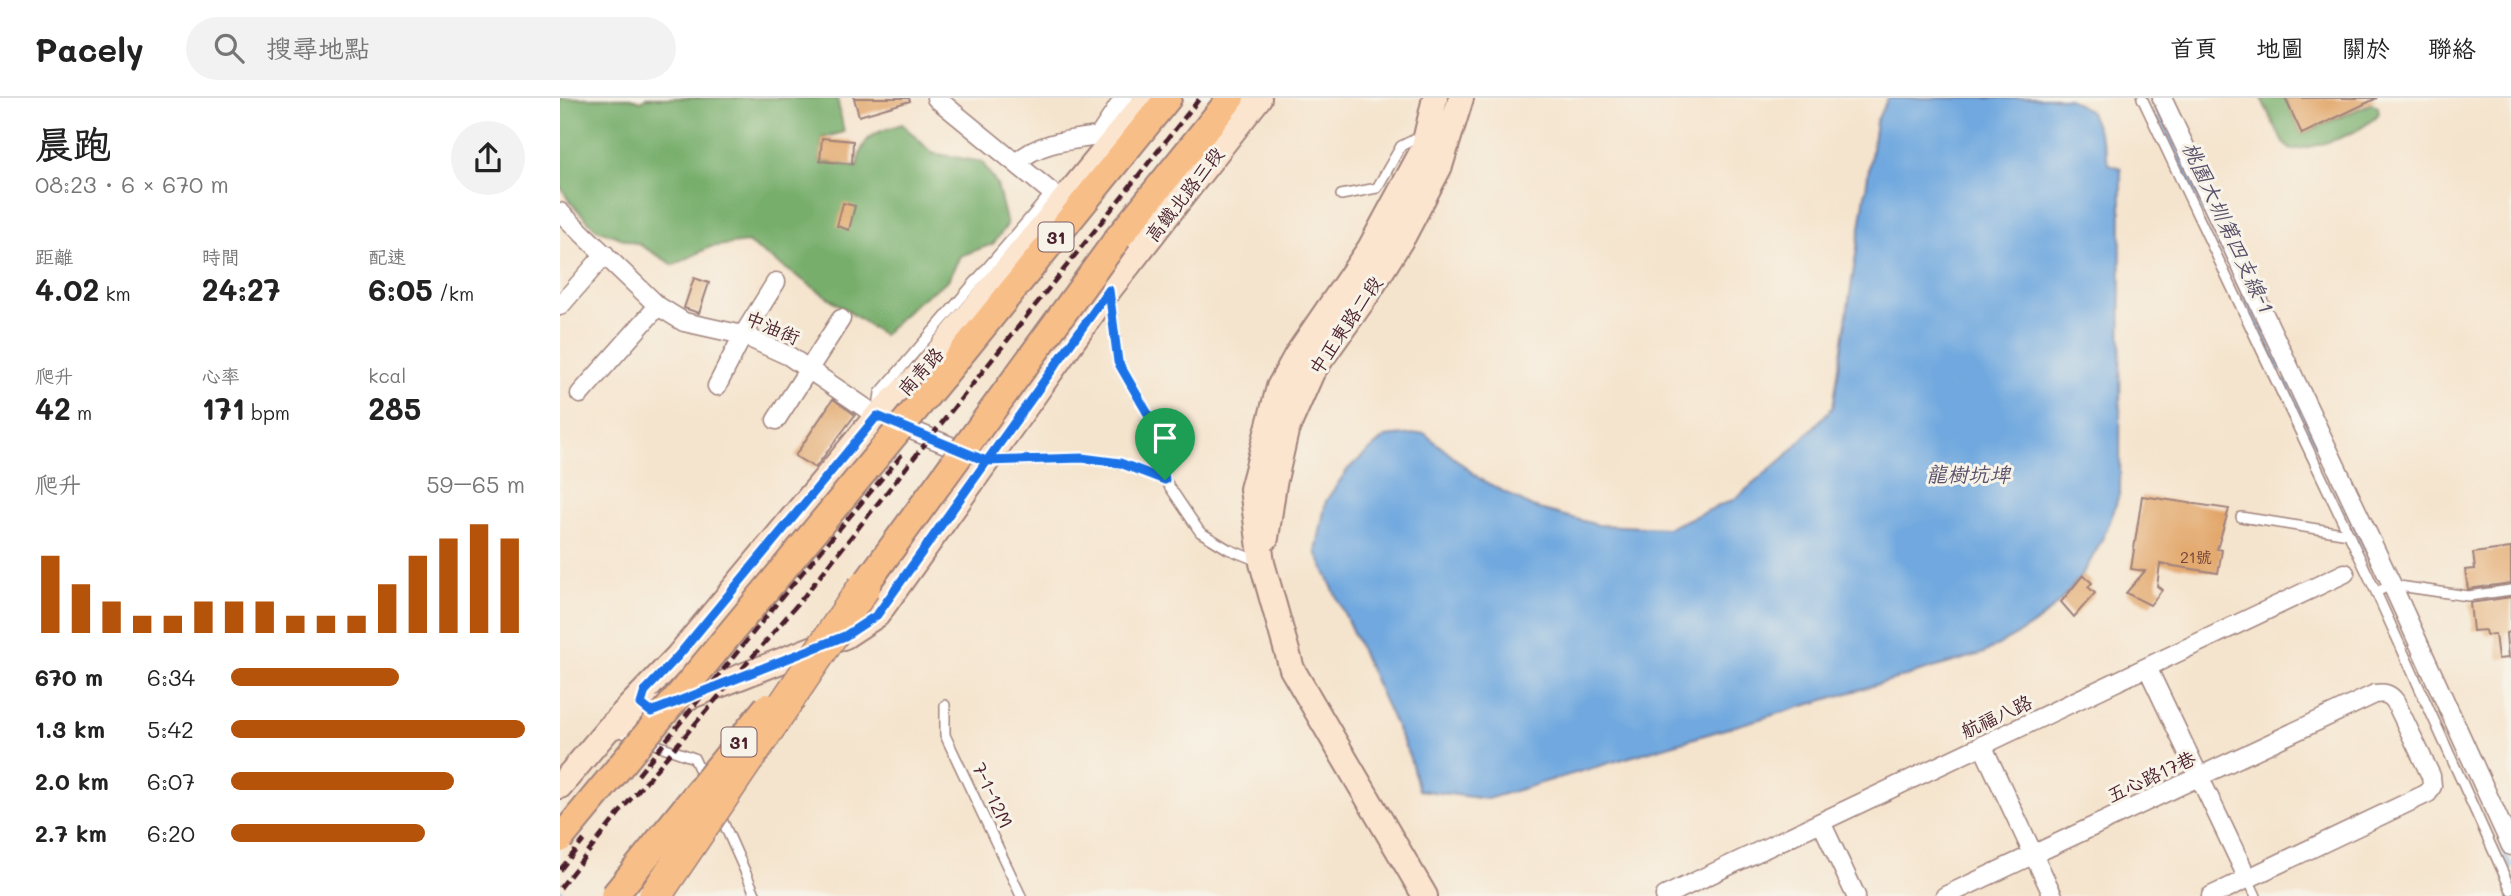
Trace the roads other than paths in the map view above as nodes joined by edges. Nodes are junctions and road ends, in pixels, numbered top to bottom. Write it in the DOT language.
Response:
graph roads {
  1 [pos="936,98"];
  2 [pos="1124,98"];
  3 [pos="1148,98"];
  4 [pos="1168,98"];
  5 [pos="1231,98"];
  6 [pos="1259,98"];
  7 [pos="1435,98"];
  8 [pos="1461,98"];
  9 [pos="2143,98"];
  10 [pos="2162,98"];
  11 [pos="1438,135"];
  12 [pos="1016,163"];
  13 [pos="1341,195"];
  14 [pos="1056,197"];
  15 [pos="560,212"];
  16 [pos="605,254"];
  17 [pos="776,282"];
  18 [pos="1109,290"];
  19 [pos="560,306"];
  20 [pos="658,306"];
  21 [pos="841,318"];
  22 [pos="743,335"];
  23 [pos="809,367"];
  24 [pos="2283,375"];
  25 [pos="717,387"];
  26 [pos="903,391"];
  27 [pos="580,394"];
  28 [pos="877,416"];
  29 [pos="776,420"];
  30 [pos="906,428"];
  31 [pos="986,461"];
  32 [pos="1165,480"];
  33 [pos="2241,517"];
  34 [pos="2349,534"];
  35 [pos="1262,563"];
  36 [pos="2345,573"];
  37 [pos="864,587"];
  38 [pos="2384,589"];
  39 [pos="2511,590"];
  40 [pos="2147,667"];
  41 [pos="648,701"];
  42 [pos="945,705"];
  43 [pos="609,728"];
  44 [pos="1982,745"];
  45 [pos="2200,776"];
  46 [pos="560,786"];
  47 [pos="1821,822"];
  48 [pos="560,839"];
  49 [pos="2511,846"];
  50 [pos="2034,854"];
  51 [pos="2248,879"];
  52 [pos="2511,890"];
  53 [pos="614,896"];
  54 [pos="655,896"];
  55 [pos="756,896"];
  56 [pos="1021,896"];
  57 [pos="1424,896"];
  58 [pos="1665,896"];
  59 [pos="1856,896"];
  60 [pos="1945,896"];
  61 [pos="2053,896"];
  62 [pos="2211,896"];
  63 [pos="2256,896"];
  1 -- 12 [label="street"];
  2 -- 12 [label="street"];
  3 -- 14 [label="main road"];
  4 -- 48 [label="main road, 南青路 / 31, bridge"];
  5 -- 37 [label="main road, 高鐵北路三段 / 31, bridge"];
  6 -- 18 [label="main road, 高鐵北路三段"];
  7 -- 11 [label="main road, 中正東路二段"];
  8 -- 11 [label="main road, 中正東路二段"];
  9 -- 24 [label="lane"];
  10 -- 24 [label="street"];
  11 -- 13 [label="lane"];
  11 -- 35 [label="main road, 中正東路二段"];
  12 -- 14 [label="street"];
  14 -- 26 [label="main road, 南青路"];
  14 -- 28 [label="lane"];
  15 -- 16 [label="street, 中油街"];
  16 -- 19 [label="street"];
  16 -- 20 [label="street, 中油街"];
  17 -- 22 [label="street"];
  18 -- 31 [label="main road, 南青路"];
  18 -- 32 [label="lane"];
  20 -- 22 [label="street, 中油街"];
  20 -- 27 [label="street"];
  21 -- 23 [label="street"];
  22 -- 23 [label="street, 中油街"];
  22 -- 25 [label="street"];
  23 -- 28 [label="street, 中油街"];
  23 -- 29 [label="street"];
  24 -- 34 [label="lane"];
  24 -- 38 [label="street"];
  26 -- 28 [label="main road, 南青路"];
  26 -- 30 [label="main road"];
  28 -- 30 [label="street, 中油街"];
  28 -- 41 [label="main road, 南青路"];
  30 -- 31 [label="street, 中油街"];
  31 -- 32 [label="lane"];
  31 -- 41 [label="main road, 南青路"];
  32 -- 35 [label="lane"];
  33 -- 34 [label="lane"];
  34 -- 38 [label="lane"];
  35 -- 57 [label="main road, 中正東路二段"];
  36 -- 40 [label="street, 航福八路"];
  37 -- 53 [label="main road, 31, bridge"];
  37 -- 54 [label="highway, bridge"];
  38 -- 39 [label="lane"];
  38 -- 49 [label="street"];
  38 -- 52 [label="lane"];
  40 -- 44 [label="street, 航福八路"];
  40 -- 45 [label="street"];
  41 -- 43 [label="main road, 南青路"];
  42 -- 56 [label="lane, 7-1-12M"];
  43 -- 46 [label="main road, 南青路"];
  43 -- 55 [label="lane"];
  44 -- 47 [label="street, 航福八路"];
  44 -- 50 [label="street"];
  45 -- 50 [label="street, 五心路17巷"];
  45 -- 51 [label="street"];
  45 -- 51 [label="street, 五心路17巷"];
  47 -- 58 [label="street, 航福八路"];
  47 -- 59 [label="street"];
  50 -- 60 [label="street, 五心路17巷"];
  50 -- 61 [label="street"];
  51 -- 62 [label="street"];
  51 -- 63 [label="lane"];
}
